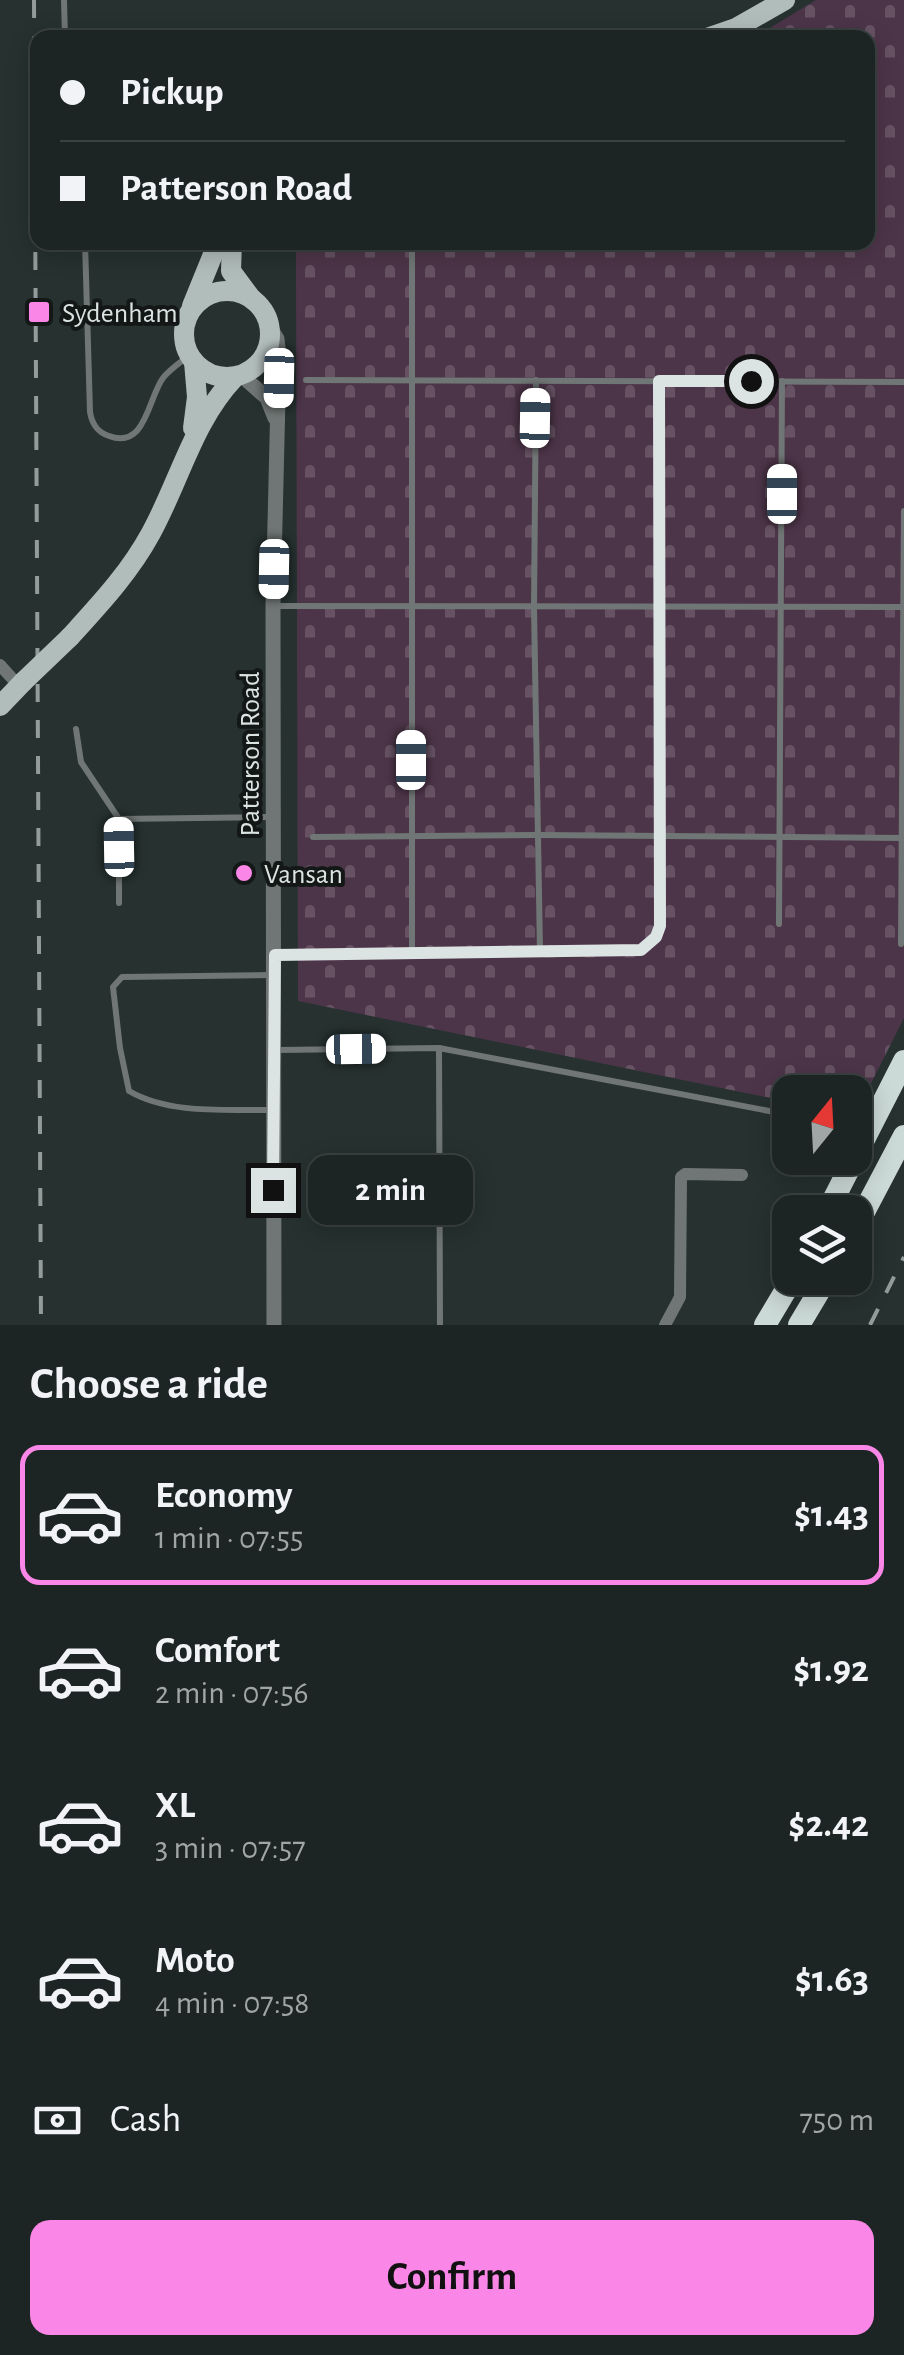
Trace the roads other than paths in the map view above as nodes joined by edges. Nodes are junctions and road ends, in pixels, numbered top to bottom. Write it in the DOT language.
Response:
graph roads {
  1 [pos="64,0"];
  2 [pos="785,0"];
  3 [pos="65,30"];
  4 [pos="730,30"];
  5 [pos="85,250"];
  6 [pos="215,250"];
  7 [pos="232,250"];
  8 [pos="412,250"];
  9 [pos="252,299"];
  10 [pos="190,312"];
  11 [pos="269,326"];
  12 [pos="191,358"];
  13 [pos="238,376"];
  14 [pos="306,380"];
  15 [pos="412,380"];
  16 [pos="536,380"];
  17 [pos="659,381"];
  18 [pos="782,381"];
  19 [pos="904,382"];
  20 [pos="276,422"];
  21 [pos="191,445"];
  22 [pos="904,511"];
  23 [pos="273,606"];
  24 [pos="782,606"];
  25 [pos="412,607"];
  26 [pos="904,607"];
  27 [pos="534,608"];
  28 [pos="659,608"];
  29 [pos="0,665"];
  30 [pos="21,684"];
  31 [pos="0,706"];
  32 [pos="76,729"];
  33 [pos="274,816"];
  34 [pos="118,818"];
  35 [pos="536,835"];
  36 [pos="660,835"];
  37 [pos="410,836"];
  38 [pos="313,837"];
  39 [pos="780,838"];
  40 [pos="902,838"];
  41 [pos="119,903"];
  42 [pos="779,924"];
  43 [pos="901,944"];
  44 [pos="540,951"];
  45 [pos="412,952"];
  46 [pos="275,955"];
  47 [pos="275,975"];
  48 [pos="439,1048"];
  49 [pos="276,1050"];
  50 [pos="904,1062"];
  51 [pos="274,1110"];
  52 [pos="772,1112"];
  53 [pos="901,1143"];
  54 [pos="742,1176"];
  55 [pos="836,1195"];
  56 [pos="872,1197"];
  57 [pos="872,1205"];
  58 [pos="783,1295"];
  59 [pos="817,1295"];
  60 [pos="830,1295"];
  61 [pos="274,1325"];
  62 [pos="440,1325"];
  63 [pos="664,1325"];
  64 [pos="764,1325"];
  65 [pos="799,1325"];
  66 [pos="816,1325"];
  1 -- 3 [label="lane"];
  2 -- 4 [label="main road"];
  5 -- 12 [label="lane"];
  6 -- 10 [label="main road"];
  7 -- 9 [label="main road"];
  8 -- 15 [label="lane"];
  9 -- 10 [label="main road"];
  9 -- 11 [label="main road"];
  10 -- 12 [label="main road"];
  11 -- 13 [label="main road"];
  11 -- 20 [label="street, Patterson Road"];
  12 -- 13 [label="main road"];
  12 -- 21 [label="main road"];
  13 -- 20 [label="street"];
  13 -- 21 [label="main road"];
  14 -- 15 [label="lane"];
  15 -- 16 [label="lane"];
  15 -- 25 [label="lane"];
  16 -- 17 [label="lane"];
  16 -- 27 [label="lane"];
  17 -- 18 [label="lane"];
  17 -- 28 [label="lane"];
  18 -- 19 [label="lane"];
  18 -- 24 [label="lane"];
  20 -- 23 [label="street, Patterson Road"];
  21 -- 30 [label="main road, bridge"];
  22 -- 26 [label="lane"];
  23 -- 25 [label="lane"];
  23 -- 33 [label="street, Patterson Road"];
  24 -- 26 [label="lane"];
  24 -- 28 [label="lane"];
  24 -- 39 [label="lane"];
  25 -- 27 [label="lane"];
  25 -- 37 [label="lane"];
  26 -- 40 [label="lane"];
  27 -- 28 [label="lane"];
  27 -- 35 [label="lane"];
  28 -- 36 [label="lane"];
  29 -- 30 [label="street"];
  30 -- 31 [label="main road"];
  32 -- 34 [label="lane"];
  33 -- 34 [label="lane"];
  33 -- 46 [label="street, Patterson Road"];
  34 -- 41 [label="lane"];
  35 -- 36 [label="lane"];
  35 -- 37 [label="lane"];
  35 -- 44 [label="lane"];
  36 -- 39 [label="lane"];
  36 -- 44 [label="lane"];
  37 -- 38 [label="lane"];
  37 -- 45 [label="lane"];
  39 -- 40 [label="lane"];
  39 -- 42 [label="lane"];
  40 -- 43 [label="lane"];
  44 -- 45 [label="lane"];
  45 -- 46 [label="lane"];
  46 -- 47 [label="street, Patterson Road"];
  47 -- 49 [label="street, Patterson Road"];
  47 -- 51 [label="lane"];
  48 -- 49 [label="lane"];
  48 -- 52 [label="lane"];
  48 -- 62 [label="lane"];
  49 -- 51 [label="street, Patterson Road"];
  50 -- 55 [label="highway"];
  51 -- 61 [label="street, Patterson Road"];
  53 -- 56 [label="highway"];
  53 -- 57 [label="highway"];
  54 -- 63 [label="street"];
  58 -- 64 [label="highway"];
  59 -- 65 [label="highway"];
  60 -- 66 [label="highway"];
}
